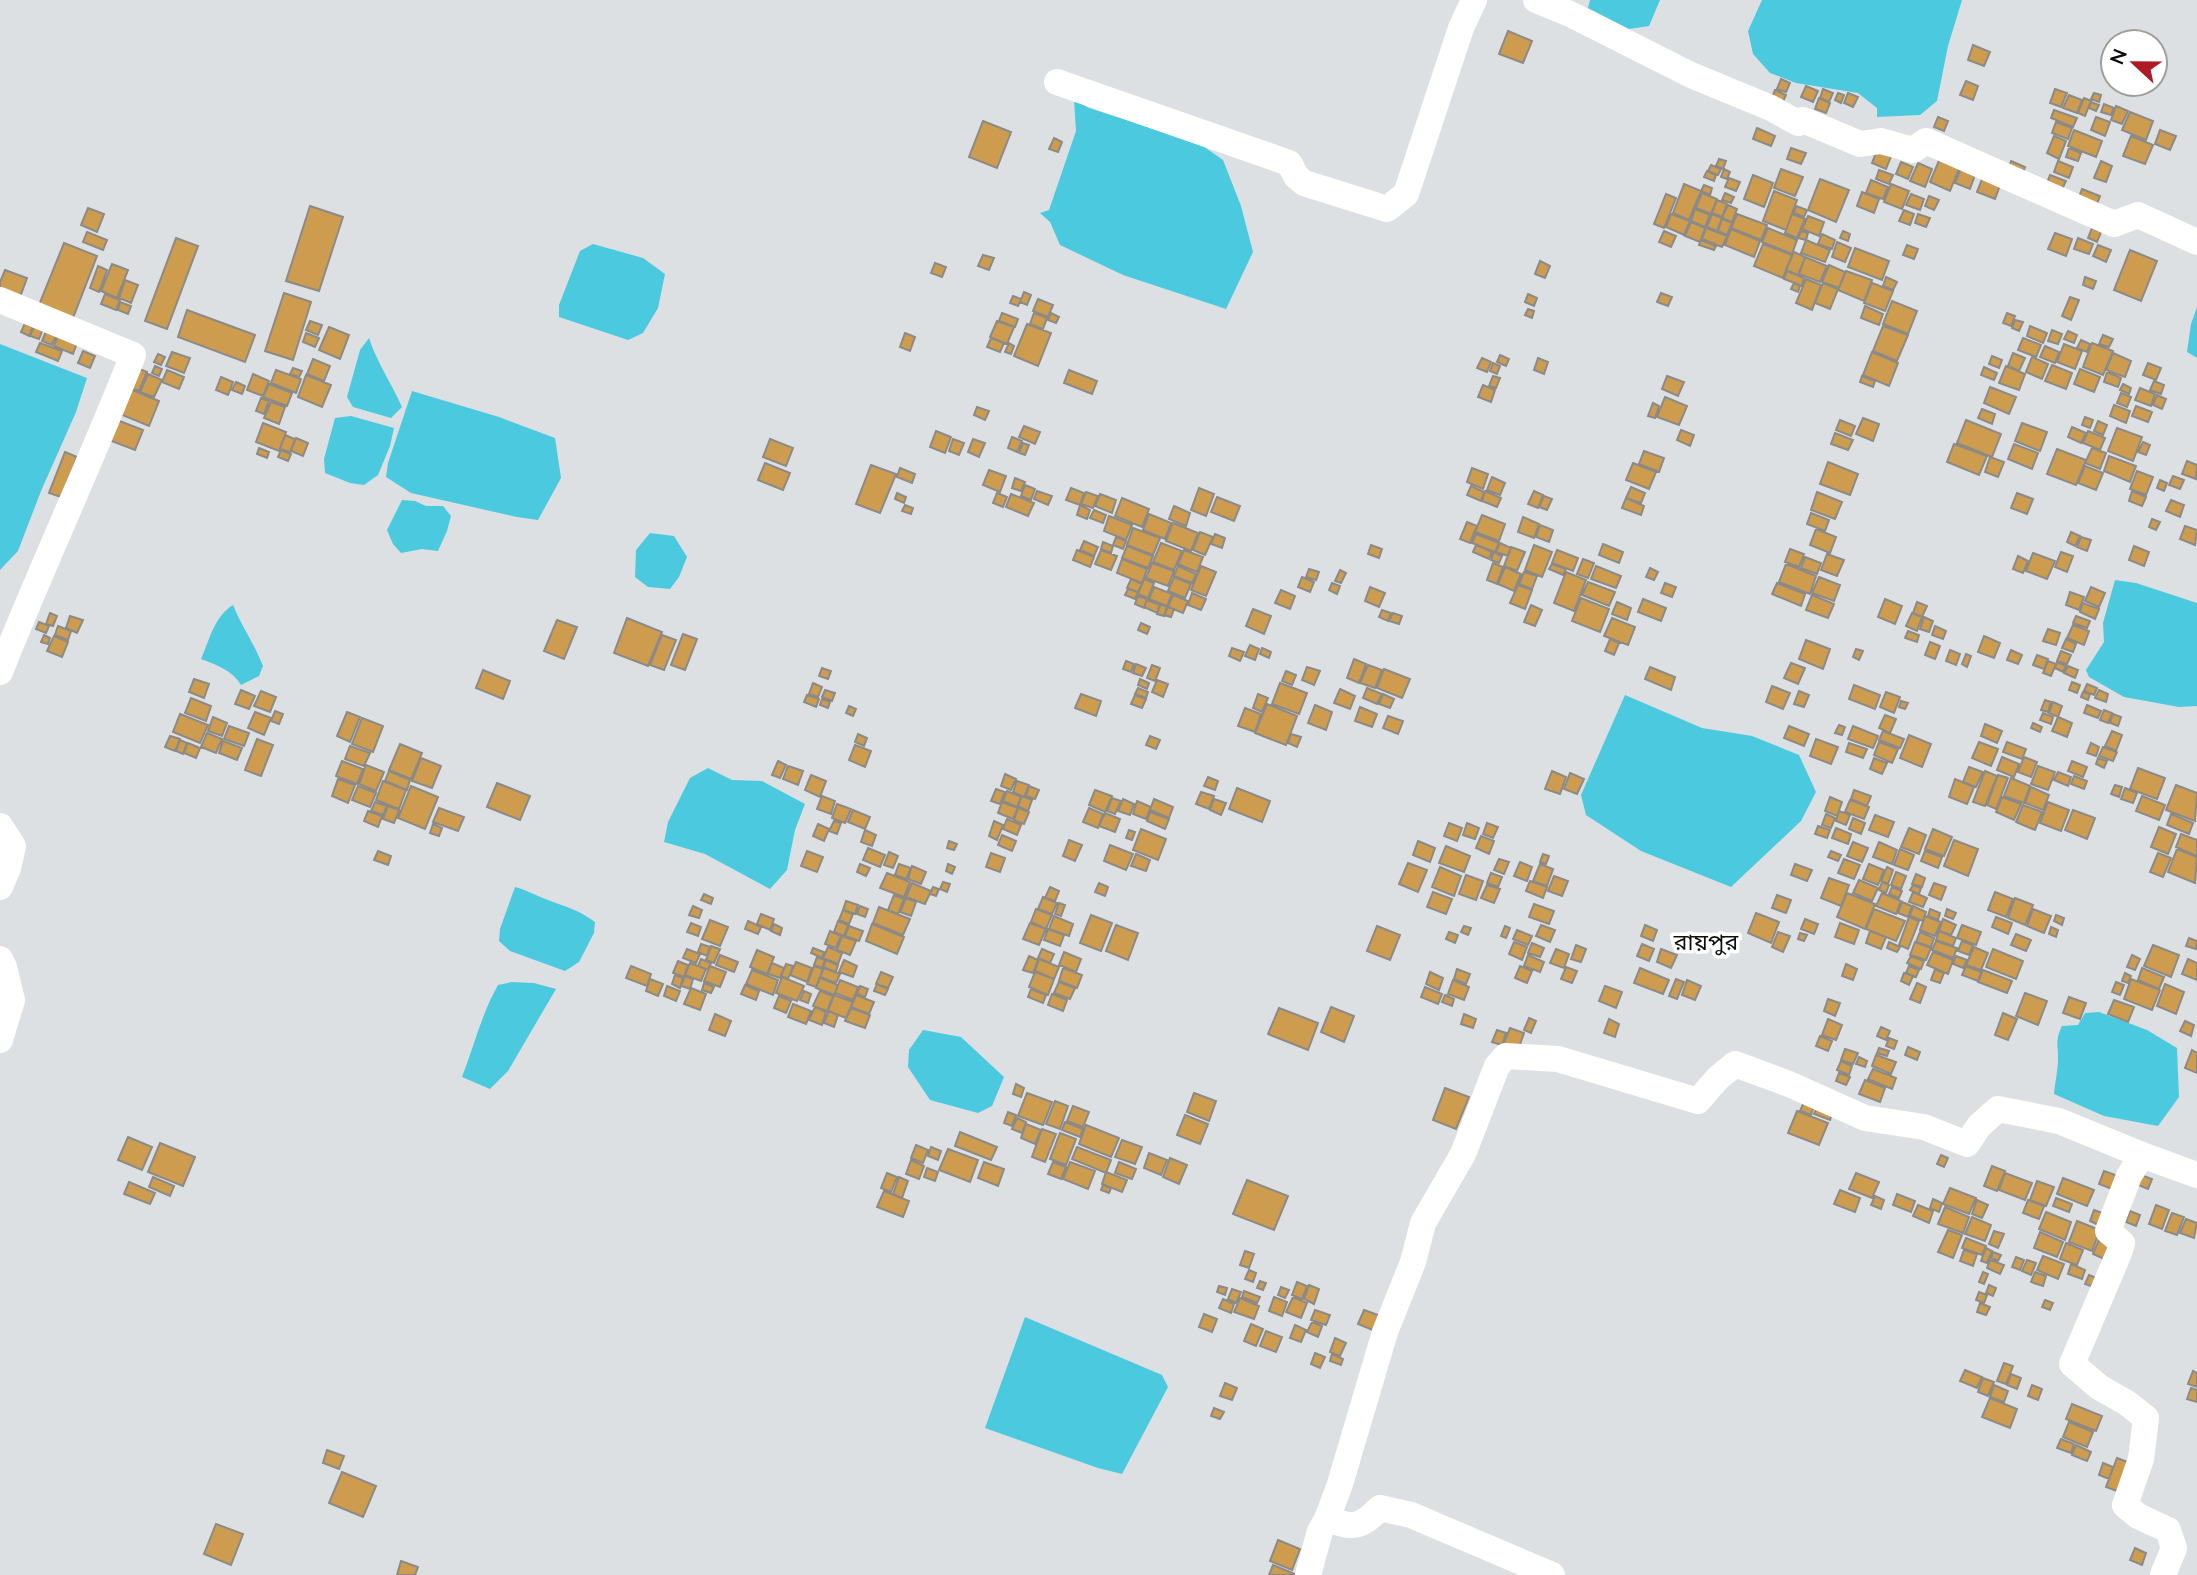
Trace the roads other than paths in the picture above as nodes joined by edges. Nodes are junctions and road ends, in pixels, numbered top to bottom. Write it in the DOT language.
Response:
graph roads {
  1 [pos="1474,0"];
  2 [pos="1536,0"];
  3 [pos="1057,82"];
  4 [pos="2197,242"];
  5 [pos="0,300"];
  6 [pos="0,672"];
  7 [pos="0,826"];
  8 [pos="0,887"];
  9 [pos="0,959"];
  10 [pos="0,1040"];
  11 [pos="2142,1155"];
  12 [pos="2197,1175"];
  13 [pos="1326,1519"];
  14 [pos="1308,1575"];
  15 [pos="1552,1575"];
  16 [pos="2162,1575"];
  1 -- 3 [label="street"];
  2 -- 4 [label="street"];
  5 -- 6 [label="street"];
  7 -- 8 [label="street"];
  9 -- 10 [label="street"];
  11 -- 12 [label="street"];
  11 -- 13 [label="street"];
  11 -- 16 [label="street"];
  13 -- 14 [label="street"];
  13 -- 15 [label="street"];
}
